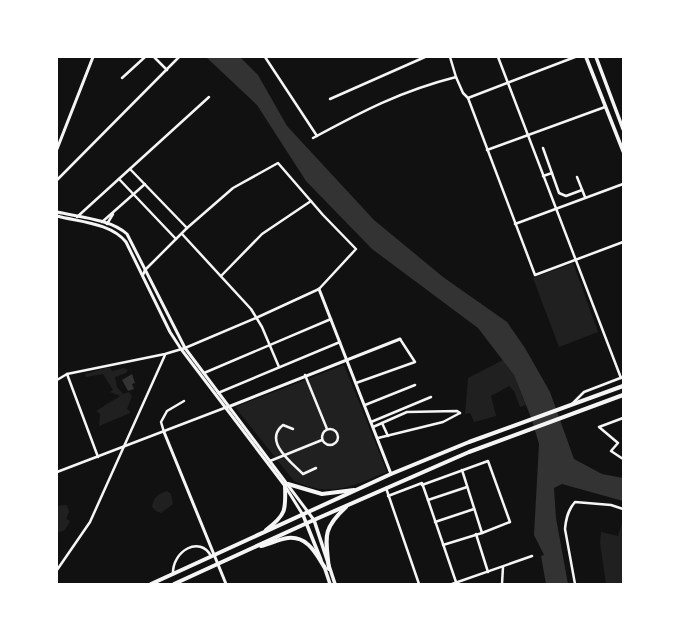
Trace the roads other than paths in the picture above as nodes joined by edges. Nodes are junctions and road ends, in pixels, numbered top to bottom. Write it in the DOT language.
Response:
graph roads {
  1 [pos="93,57"];
  2 [pos="145,57"];
  3 [pos="154,57"];
  4 [pos="179,57"];
  5 [pos="265,57"];
  6 [pos="425,57"];
  7 [pos="450,57"];
  8 [pos="498,57"];
  9 [pos="575,57"];
  10 [pos="586,57"];
  11 [pos="596,57"];
  12 [pos="167,70"];
  13 [pos="122,78"];
  14 [pos="456,78"];
  15 [pos="508,83"];
  16 [pos="209,98"];
  17 [pos="468,98"];
  18 [pos="330,99"];
  19 [pos="605,107"];
  20 [pos="623,129"];
  21 [pos="527,134"];
  22 [pos="317,136"];
  23 [pos="313,138"];
  24 [pos="543,148"];
  25 [pos="57,149"];
  26 [pos="487,150"];
  27 [pos="623,151"];
  28 [pos="130,169"];
  29 [pos="552,173"];
  30 [pos="543,176"];
  31 [pos="577,177"];
  32 [pos="119,179"];
  33 [pos="57,180"];
  34 [pos="145,184"];
  35 [pos="623,184"];
  36 [pos="582,190"];
  37 [pos="134,194"];
  38 [pos="585,198"];
  39 [pos="311,201"];
  40 [pos="555,208"];
  41 [pos="115,211"];
  42 [pos="57,212"];
  43 [pos="57,216"];
  44 [pos="77,217"];
  45 [pos="74,220"];
  46 [pos="102,222"];
  47 [pos="108,224"];
  48 [pos="515,224"];
  49 [pos="187,228"];
  50 [pos="182,234"];
  51 [pos="176,238"];
  52 [pos="623,242"];
  53 [pos="575,259"];
  54 [pos="145,270"];
  55 [pos="143,276"];
  56 [pos="220,276"];
  57 [pos="319,289"];
  58 [pos="256,318"];
  59 [pos="331,319"];
  60 [pos="400,340"];
  61 [pos="340,342"];
  62 [pos="270,345"];
  63 [pos="185,348"];
  64 [pos="181,350"];
  65 [pos="165,354"];
  66 [pos="347,360"];
  67 [pos="279,367"];
  68 [pos="203,373"];
  69 [pos="67,374"];
  70 [pos="305,375"];
  71 [pos="622,378"];
  72 [pos="57,380"];
  73 [pos="356,383"];
  74 [pos="415,385"];
  75 [pos="623,386"];
  76 [pos="218,393"];
  77 [pos="623,395"];
  78 [pos="431,397"];
  79 [pos="184,401"];
  80 [pos="365,405"];
  81 [pos="570,406"];
  82 [pos="226,407"];
  83 [pos="623,418"];
  84 [pos="371,422"];
  85 [pos="382,423"];
  86 [pos="373,427"];
  87 [pos="327,428"];
  88 [pos="293,429"];
  89 [pos="164,432"];
  90 [pos="388,436"];
  91 [pos="378,438"];
  92 [pos="322,440"];
  93 [pos="623,442"];
  94 [pos="618,443"];
  95 [pos="122,448"];
  96 [pos="285,455"];
  97 [pos="98,457"];
  98 [pos="623,459"];
  99 [pos="270,461"];
  100 [pos="316,468"];
  101 [pos="462,470"];
  102 [pos="57,472"];
  103 [pos="391,474"];
  104 [pos="286,485"];
  105 [pos="422,485"];
  106 [pos="468,487"];
  107 [pos="360,488"];
  108 [pos="386,488"];
  109 [pos="388,496"];
  110 [pos="428,500"];
  111 [pos="349,504"];
  112 [pos="474,509"];
  113 [pos="623,509"];
  114 [pos="309,512"];
  115 [pos="303,515"];
  116 [pos="314,520"];
  117 [pos="435,522"];
  118 [pos="307,523"];
  119 [pos="482,533"];
  120 [pos="476,534"];
  121 [pos="258,535"];
  122 [pos="443,545"];
  123 [pos="255,547"];
  124 [pos="213,556"];
  125 [pos="532,556"];
  126 [pos="219,564"];
  127 [pos="503,567"];
  128 [pos="327,569"];
  129 [pos="57,570"];
  130 [pos="488,572"];
  131 [pos="173,574"];
  132 [pos="456,582"];
  133 [pos="151,584"];
  134 [pos="174,584"];
  135 [pos="226,584"];
  136 [pos="330,584"];
  137 [pos="334,584"];
  138 [pos="419,584"];
  139 [pos="452,584"];
  140 [pos="502,584"];
  141 [pos="575,584"];
  1 -- 25 [label="street"];
  2 -- 13 [label="street"];
  3 -- 12 [label="street"];
  4 -- 12 [label="street"];
  5 -- 22 [label="street"];
  6 -- 18 [label="street"];
  7 -- 14 [label="street"];
  8 -- 15 [label="street"];
  9 -- 15 [label="street"];
  10 -- 19 [label="main road"];
  11 -- 20 [label="main road"];
  12 -- 33 [label="street"];
  14 -- 17 [label="street"];
  14 -- 22 [label="street"];
  15 -- 17 [label="street"];
  15 -- 21 [label="street"];
  16 -- 28 [label="street"];
  17 -- 26 [label="street"];
  19 -- 21 [label="street"];
  19 -- 27 [label="main road"];
  21 -- 26 [label="street"];
  21 -- 30 [label="street"];
  22 -- 23 [label="street"];
  24 -- 29 [label="street"];
  26 -- 48 [label="street"];
  28 -- 32 [label="street"];
  28 -- 34 [label="street"];
  29 -- 30 [label="street"];
  29 -- 36 [label="street"];
  30 -- 40 [label="street"];
  31 -- 36 [label="street"];
  32 -- 37 [label="street"];
  32 -- 44 [label="street"];
  34 -- 37 [label="street"];
  34 -- 49 [label="street"];
  35 -- 38 [label="street"];
  36 -- 38 [label="street"];
  37 -- 41 [label="street"];
  37 -- 51 [label="street"];
  38 -- 40 [label="street"];
  39 -- 49 [label="street"];
  39 -- 56 [label="street"];
  39 -- 57 [label="street"];
  40 -- 48 [label="street"];
  40 -- 53 [label="street"];
  41 -- 46 [label="street"];
  41 -- 47 [label="street"];
  42 -- 44 [label="street"];
  43 -- 45 [label="street"];
  44 -- 45 [label="street"];
  44 -- 46 [label="street"];
  45 -- 55 [label="street"];
  46 -- 47 [label="street"];
  47 -- 54 [label="street"];
  48 -- 53 [label="street"];
  49 -- 50 [label="street"];
  50 -- 51 [label="street"];
  50 -- 56 [label="street"];
  51 -- 54 [label="street"];
  52 -- 53 [label="street"];
  53 -- 71 [label="street"];
  54 -- 55 [label="street"];
  54 -- 63 [label="street"];
  55 -- 64 [label="street"];
  56 -- 58 [label="street"];
  57 -- 58 [label="street"];
  57 -- 59 [label="street"];
  58 -- 62 [label="street"];
  58 -- 63 [label="street"];
  59 -- 61 [label="street"];
  59 -- 62 [label="street"];
  60 -- 66 [label="street"];
  60 -- 73 [label="street"];
  61 -- 66 [label="street"];
  61 -- 67 [label="street"];
  62 -- 67 [label="street"];
  62 -- 68 [label="street"];
  63 -- 64 [label="street"];
  63 -- 68 [label="street"];
  64 -- 65 [label="street"];
  64 -- 82 [label="street"];
  65 -- 69 [label="street"];
  65 -- 95 [label="street"];
  66 -- 70 [label="street"];
  66 -- 73 [label="street"];
  67 -- 76 [label="street"];
  68 -- 76 [label="street"];
  69 -- 72 [label="street"];
  69 -- 97 [label="street"];
  70 -- 82 [label="street"];
  70 -- 87 [label="street"];
  71 -- 81 [label="street"];
  73 -- 80 [label="street"];
  74 -- 80 [label="street"];
  75 -- 81 [label="main road"];
  76 -- 82 [label="street"];
  77 -- 108 [label="main road"];
  78 -- 84 [label="street"];
  79 -- 89 [label="street"];
  80 -- 84 [label="street"];
  81 -- 103 [label="main road"];
  82 -- 89 [label="street"];
  82 -- 99 [label="street"];
  82 -- 104 [label="street"];
  83 -- 94 [label="street"];
  84 -- 86 [label="street"];
  85 -- 86 [label="street"];
  85 -- 90 [label="street"];
  85 -- 90 [label="street"];
  86 -- 91 [label="street"];
  87 -- 92 [label="street"];
  87 -- 92 [label="street"];
  88 -- 96 [label="street"];
  89 -- 95 [label="street"];
  89 -- 124 [label="street"];
  90 -- 91 [label="street"];
  91 -- 103 [label="street"];
  92 -- 96 [label="street"];
  93 -- 94 [label="street"];
  94 -- 98 [label="street"];
  95 -- 97 [label="street"];
  95 -- 129 [label="street"];
  96 -- 99 [label="street"];
  96 -- 100 [label="street"];
  97 -- 102 [label="street"];
  99 -- 104 [label="street"];
  101 -- 105 [label="street"];
  101 -- 106 [label="street"];
  101 -- 119 [label="street"];
  103 -- 107 [label="main road"];
  104 -- 107 [label="main road"];
  104 -- 114 [label="street"];
  104 -- 115 [label="street"];
  104 -- 121 [label="main road"];
  105 -- 109 [label="street"];
  105 -- 110 [label="street"];
  106 -- 110 [label="street"];
  106 -- 112 [label="street"];
  107 -- 114 [label="main road"];
  108 -- 109 [label="street"];
  108 -- 111 [label="main road"];
  109 -- 138 [label="street"];
  110 -- 117 [label="street"];
  111 -- 116 [label="main road"];
  111 -- 128 [label="main road"];
  112 -- 117 [label="street"];
  112 -- 119 [label="street"];
  113 -- 141 [label="street"];
  114 -- 115 [label="main road"];
  114 -- 116 [label="street"];
  115 -- 118 [label="main road"];
  115 -- 121 [label="main road"];
  116 -- 118 [label="main road"];
  116 -- 128 [label="main road"];
  117 -- 122 [label="street"];
  118 -- 123 [label="main road"];
  118 -- 128 [label="main road"];
  119 -- 120 [label="street"];
  120 -- 122 [label="street"];
  120 -- 130 [label="street"];
  121 -- 124 [label="main road"];
  122 -- 132 [label="street"];
  123 -- 126 [label="main road"];
  123 -- 128 [label="main road"];
  124 -- 126 [label="street"];
  124 -- 131 [label="main road"];
  124 -- 131 [label="street"];
  125 -- 127 [label="street"];
  126 -- 134 [label="main road"];
  126 -- 135 [label="street"];
  127 -- 130 [label="street"];
  127 -- 140 [label="street"];
  128 -- 136 [label="main road"];
  128 -- 137 [label="main road"];
  130 -- 132 [label="street"];
  131 -- 133 [label="main road"];
  132 -- 139 [label="street"];
}
